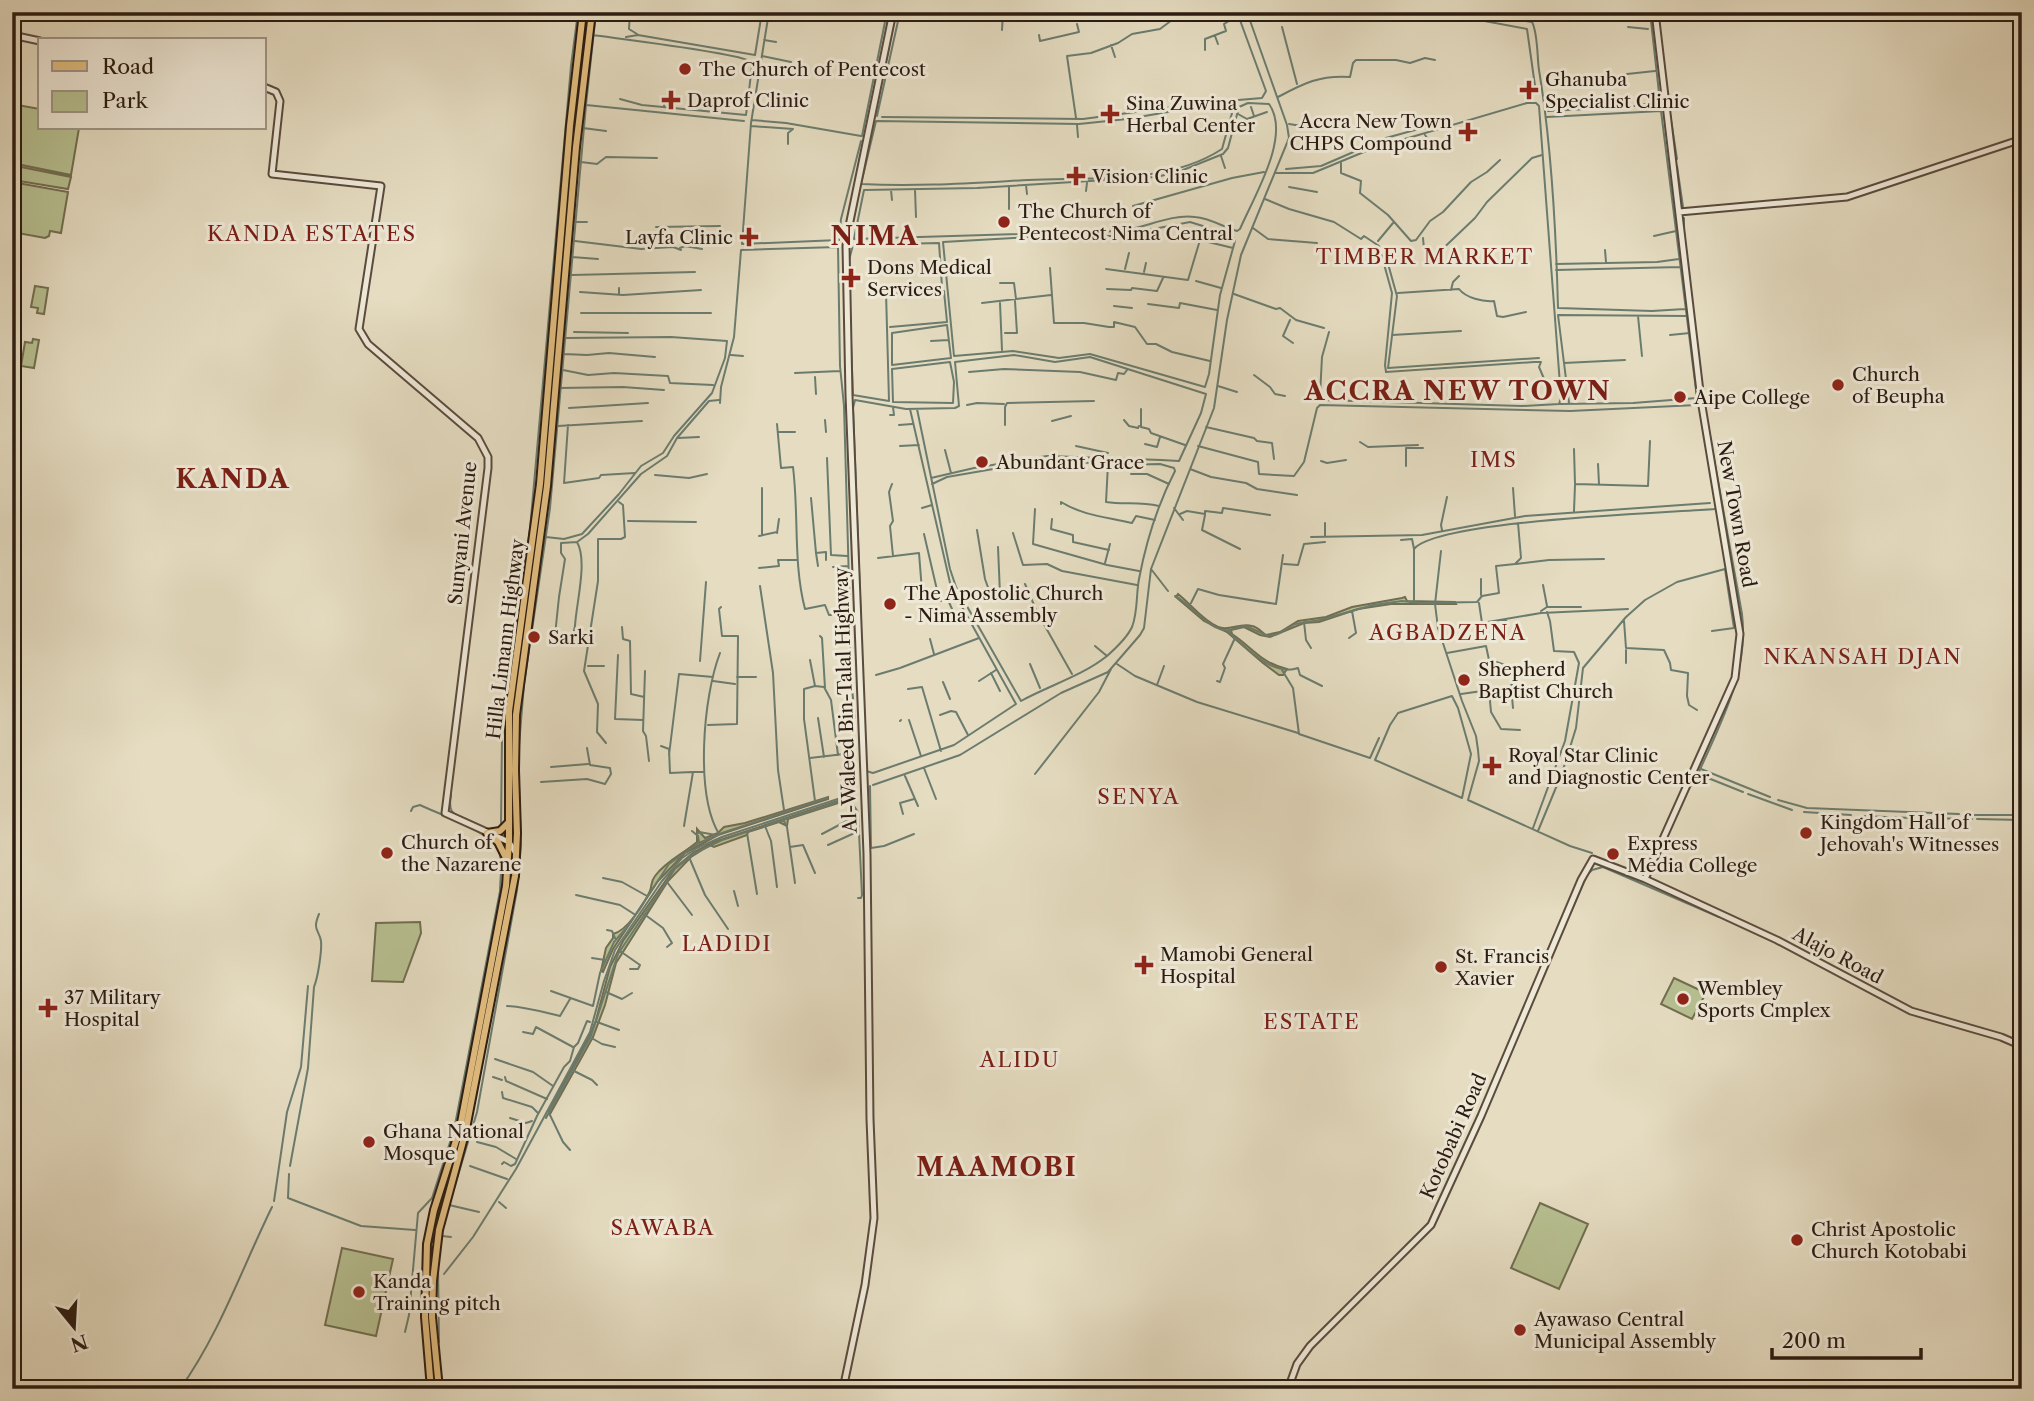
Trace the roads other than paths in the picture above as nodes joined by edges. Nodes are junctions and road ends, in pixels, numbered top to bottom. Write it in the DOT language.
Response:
graph roads {
  1 [pos="583,12"];
  2 [pos="592,12"];
  3 [pos="893,12"];
  4 [pos="1655,12"];
  5 [pos="12,35"];
  6 [pos="38,41"];
  7 [pos="266,88"];
  8 [pos="2022,139"];
  9 [pos="1679,212"];
  10 [pos="509,822"];
  11 [pos="487,833"];
  12 [pos="509,842"];
  13 [pos="516,855"];
  14 [pos="1593,859"];
  15 [pos="508,862"];
  16 [pos="1645,879"];
  17 [pos="2022,1046"];
  18 [pos="431,1389"];
  19 [pos="439,1389"];
  20 [pos="844,1389"];
  21 [pos="1288,1389"];
  1 -- 10 [label="main road, Hilla Limann Highway"];
  2 -- 13 [label="main road, Hilla Limann Highway"];
  3 -- 20 [label="street, Al-Waleed Bin-Talal Highway"];
  4 -- 9 [label="street, New Town Road"];
  5 -- 6 [label="street"];
  7 -- 11 [label="street, Sunyani Avenue"];
  8 -- 9 [label="street"];
  9 -- 16 [label="street, New Town Road"];
  10 -- 11 [label="main road"];
  10 -- 12 [label="main road, Hilla Limann Highway"];
  11 -- 12 [label="street"];
  11 -- 15 [label="main road"];
  12 -- 13 [label="street"];
  12 -- 15 [label="main road, Hilla Limann Highway"];
  13 -- 19 [label="main road, Hilla Limann Highway"];
  14 -- 16 [label="street, Alajo Road"];
  14 -- 21 [label="street, Kotobabi Road"];
  15 -- 18 [label="main road, Hilla Limann Highway"];
  16 -- 17 [label="street, Alajo Road"];
}
